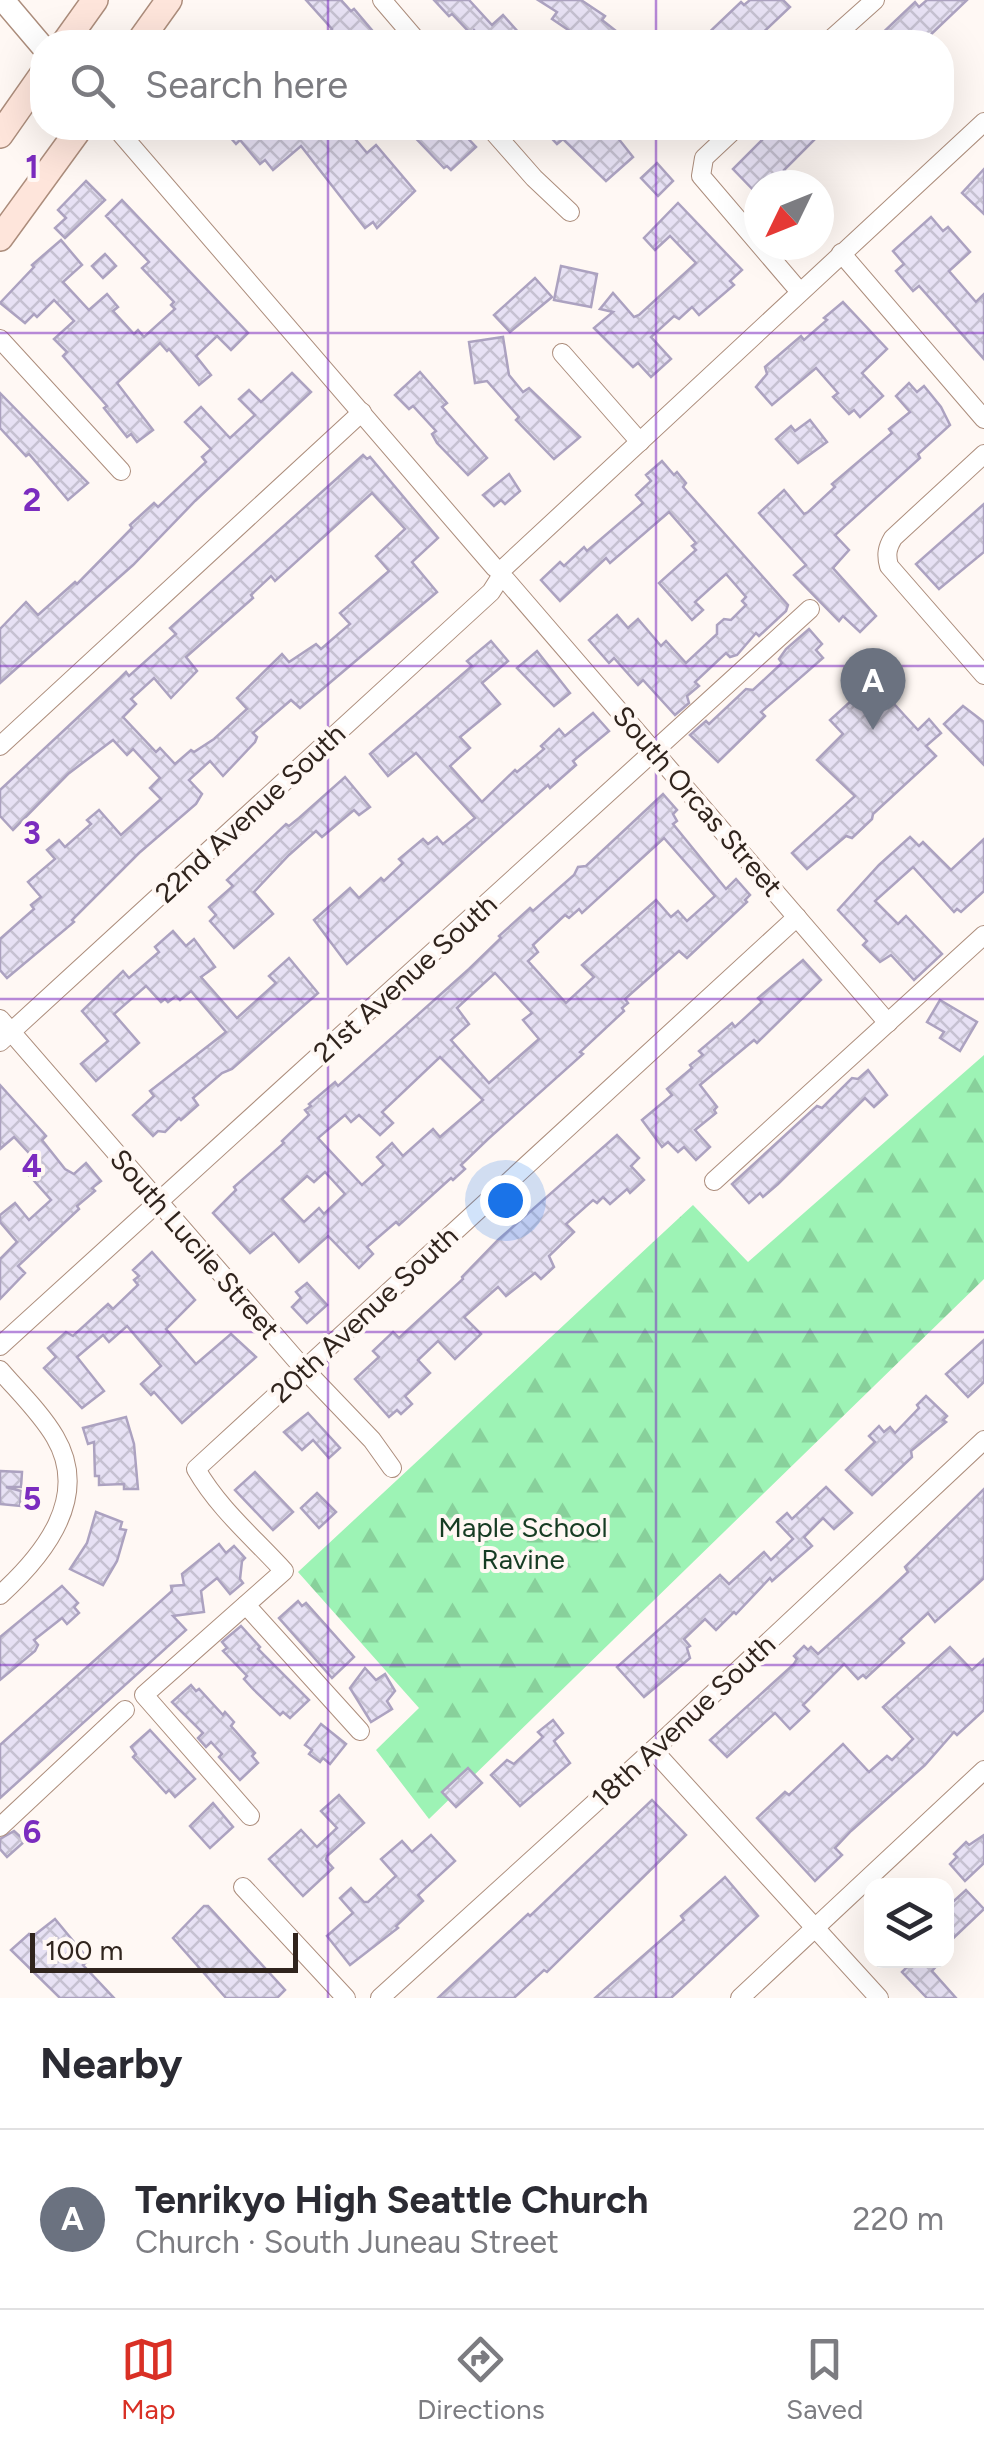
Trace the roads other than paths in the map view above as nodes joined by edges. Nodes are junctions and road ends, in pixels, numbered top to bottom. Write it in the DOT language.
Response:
graph roads {
  1 [pos="3,0"];
  2 [pos="96,0"];
  3 [pos="169,0"];
  4 [pos="382,0"];
  5 [pos="874,0"];
  6 [pos="74,30"];
  7 [pos="148,30"];
  8 [pos="408,30"];
  9 [pos="841,30"];
  10 [pos="30,32"];
  11 [pos="30,91"];
  12 [pos="984,122"];
  13 [pos="0,135"];
  14 [pos="71,140"];
  15 [pos="126,140"];
  16 [pos="501,140"];
  17 [pos="722,140"];
  18 [pos="570,212"];
  19 [pos="0,238"];
  20 [pos="841,254"];
  21 [pos="800,292"];
  22 [pos="0,339"];
  23 [pos="562,353"];
  24 [pos="362,412"];
  25 [pos="984,418"];
  26 [pos="640,442"];
  27 [pos="984,454"];
  28 [pos="121,470"];
  29 [pos="502,574"];
  30 [pos="810,609"];
  31 [pos="984,676"];
  32 [pos="0,746"];
  33 [pos="655,752"];
  34 [pos="797,916"];
  35 [pos="984,935"];
  36 [pos="888,1023"];
  37 [pos="4,1031"];
  38 [pos="714,1182"];
  39 [pos="158,1201"];
  40 [pos="0,1346"];
  41 [pos="304,1369"];
  42 [pos="0,1370"];
  43 [pos="984,1440"];
  44 [pos="392,1468"];
  45 [pos="0,1594"];
  46 [pos="246,1604"];
  47 [pos="126,1710"];
  48 [pos="360,1730"];
  49 [pos="652,1750"];
  50 [pos="984,1770"];
  51 [pos="250,1816"];
  52 [pos="0,1827"];
  53 [pos="244,1887"];
  54 [pos="814,1928"];
  55 [pos="346,1998"];
  56 [pos="380,1998"];
  57 [pos="740,1998"];
  58 [pos="879,1998"];
  1 -- 10 [label="street"];
  2 -- 6 [label="main road"];
  3 -- 7 [label="main road"];
  4 -- 8 [label="street"];
  5 -- 9 [label="street"];
  11 -- 13 [label="main road"];
  12 -- 20 [label="street, 22nd Avenue South"];
  14 -- 19 [label="main road"];
  15 -- 24 [label="street, South Orcas Street"];
  16 -- 18 [label="street"];
  17 -- 21 [label="street"];
  20 -- 21 [label="street, 22nd Avenue South"];
  20 -- 25 [label="street"];
  21 -- 26 [label="street, 22nd Avenue South"];
  22 -- 28 [label="street"];
  23 -- 26 [label="street"];
  24 -- 29 [label="street, South Orcas Street"];
  24 -- 32 [label="street"];
  26 -- 29 [label="street, 22nd Avenue South"];
  27 -- 31 [label="street"];
  29 -- 33 [label="street, South Orcas Street"];
  29 -- 37 [label="street, 22nd Avenue South"];
  30 -- 33 [label="street, 21st Avenue South"];
  33 -- 34 [label="street, South Orcas Street"];
  33 -- 39 [label="street, 21st Avenue South"];
  34 -- 36 [label="street, South Orcas Street"];
  34 -- 41 [label="street, 20th Avenue South"];
  35 -- 36 [label="street"];
  36 -- 38 [label="street"];
  37 -- 39 [label="street, South Lucile Street"];
  39 -- 40 [label="street, 21st Avenue South"];
  39 -- 41 [label="street, South Lucile Street"];
  41 -- 44 [label="street, South Lucile Street"];
  41 -- 46 [label="street, 20th Avenue South"];
  42 -- 45 [label="street"];
  43 -- 49 [label="street, 18th Avenue South"];
  46 -- 48 [label="street"];
  46 -- 51 [label="street"];
  47 -- 52 [label="street"];
  49 -- 54 [label="street"];
  49 -- 56 [label="street, 18th Avenue South"];
  50 -- 54 [label="street"];
  53 -- 55 [label="street"];
  54 -- 57 [label="street"];
  54 -- 58 [label="street"];
}
